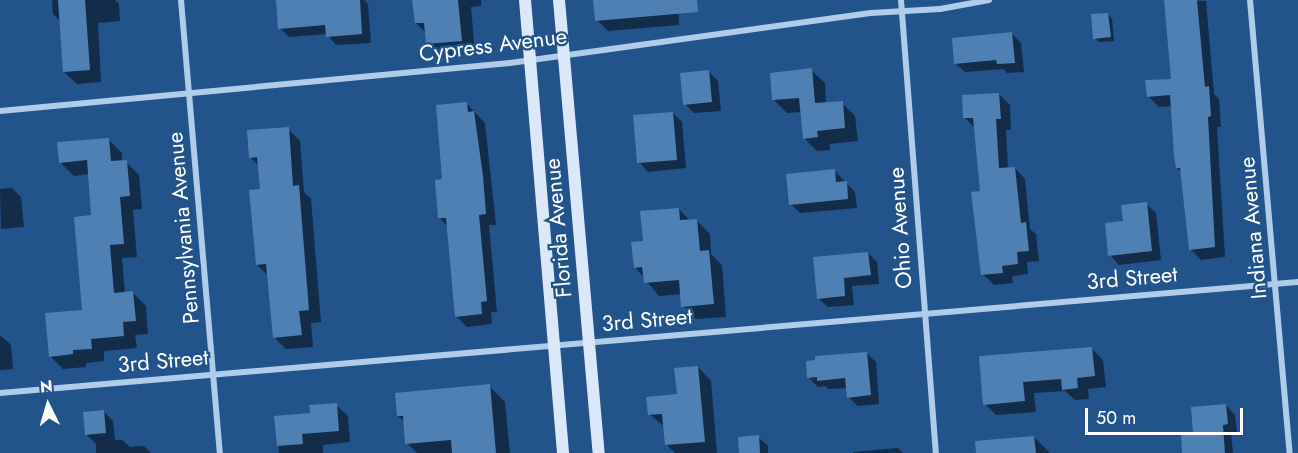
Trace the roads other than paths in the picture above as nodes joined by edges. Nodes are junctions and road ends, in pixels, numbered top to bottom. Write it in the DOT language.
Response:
graph roads {
  1 [pos="181,0"];
  2 [pos="525,0"];
  3 [pos="559,0"];
  4 [pos="901,0"];
  5 [pos="989,0"];
  6 [pos="1250,0"];
  7 [pos="902,11"];
  8 [pos="564,55"];
  9 [pos="531,59"];
  10 [pos="190,95"];
  11 [pos="0,111"];
  12 [pos="1298,282"];
  13 [pos="1276,285"];
  14 [pos="924,314"];
  15 [pos="589,344"];
  16 [pos="555,347"];
  17 [pos="213,374"];
  18 [pos="0,393"];
  19 [pos="220,453"];
  20 [pos="564,453"];
  21 [pos="598,453"];
  22 [pos="936,453"];
  23 [pos="1290,453"];
  1 -- 10 [label="street, Pennsylvania Avenue"];
  2 -- 9 [label="main road, Florida Avenue"];
  3 -- 8 [label="main road, Florida Avenue"];
  4 -- 7 [label="street, Ohio Avenue"];
  5 -- 7 [label="street, Cypress Avenue"];
  6 -- 13 [label="street, Indiana Avenue"];
  7 -- 8 [label="street, Cypress Avenue"];
  7 -- 14 [label="street, Ohio Avenue"];
  8 -- 9 [label="street, Cypress Avenue"];
  8 -- 15 [label="main road, Florida Avenue"];
  9 -- 10 [label="street, Cypress Avenue"];
  9 -- 16 [label="main road, Florida Avenue"];
  10 -- 11 [label="street, Cypress Avenue"];
  10 -- 17 [label="street, Pennsylvania Avenue"];
  12 -- 13 [label="street, 3rd Street"];
  13 -- 14 [label="street, 3rd Street"];
  13 -- 23 [label="street, Indiana Avenue"];
  14 -- 15 [label="street, 3rd Street"];
  14 -- 22 [label="street, Ohio Avenue"];
  15 -- 16 [label="street, 3rd Street"];
  15 -- 21 [label="main road, Florida Avenue"];
  16 -- 17 [label="street, 3rd Street"];
  16 -- 20 [label="main road, Florida Avenue"];
  17 -- 18 [label="street, 3rd Street"];
  17 -- 19 [label="street, Pennsylvania Avenue"];
}
